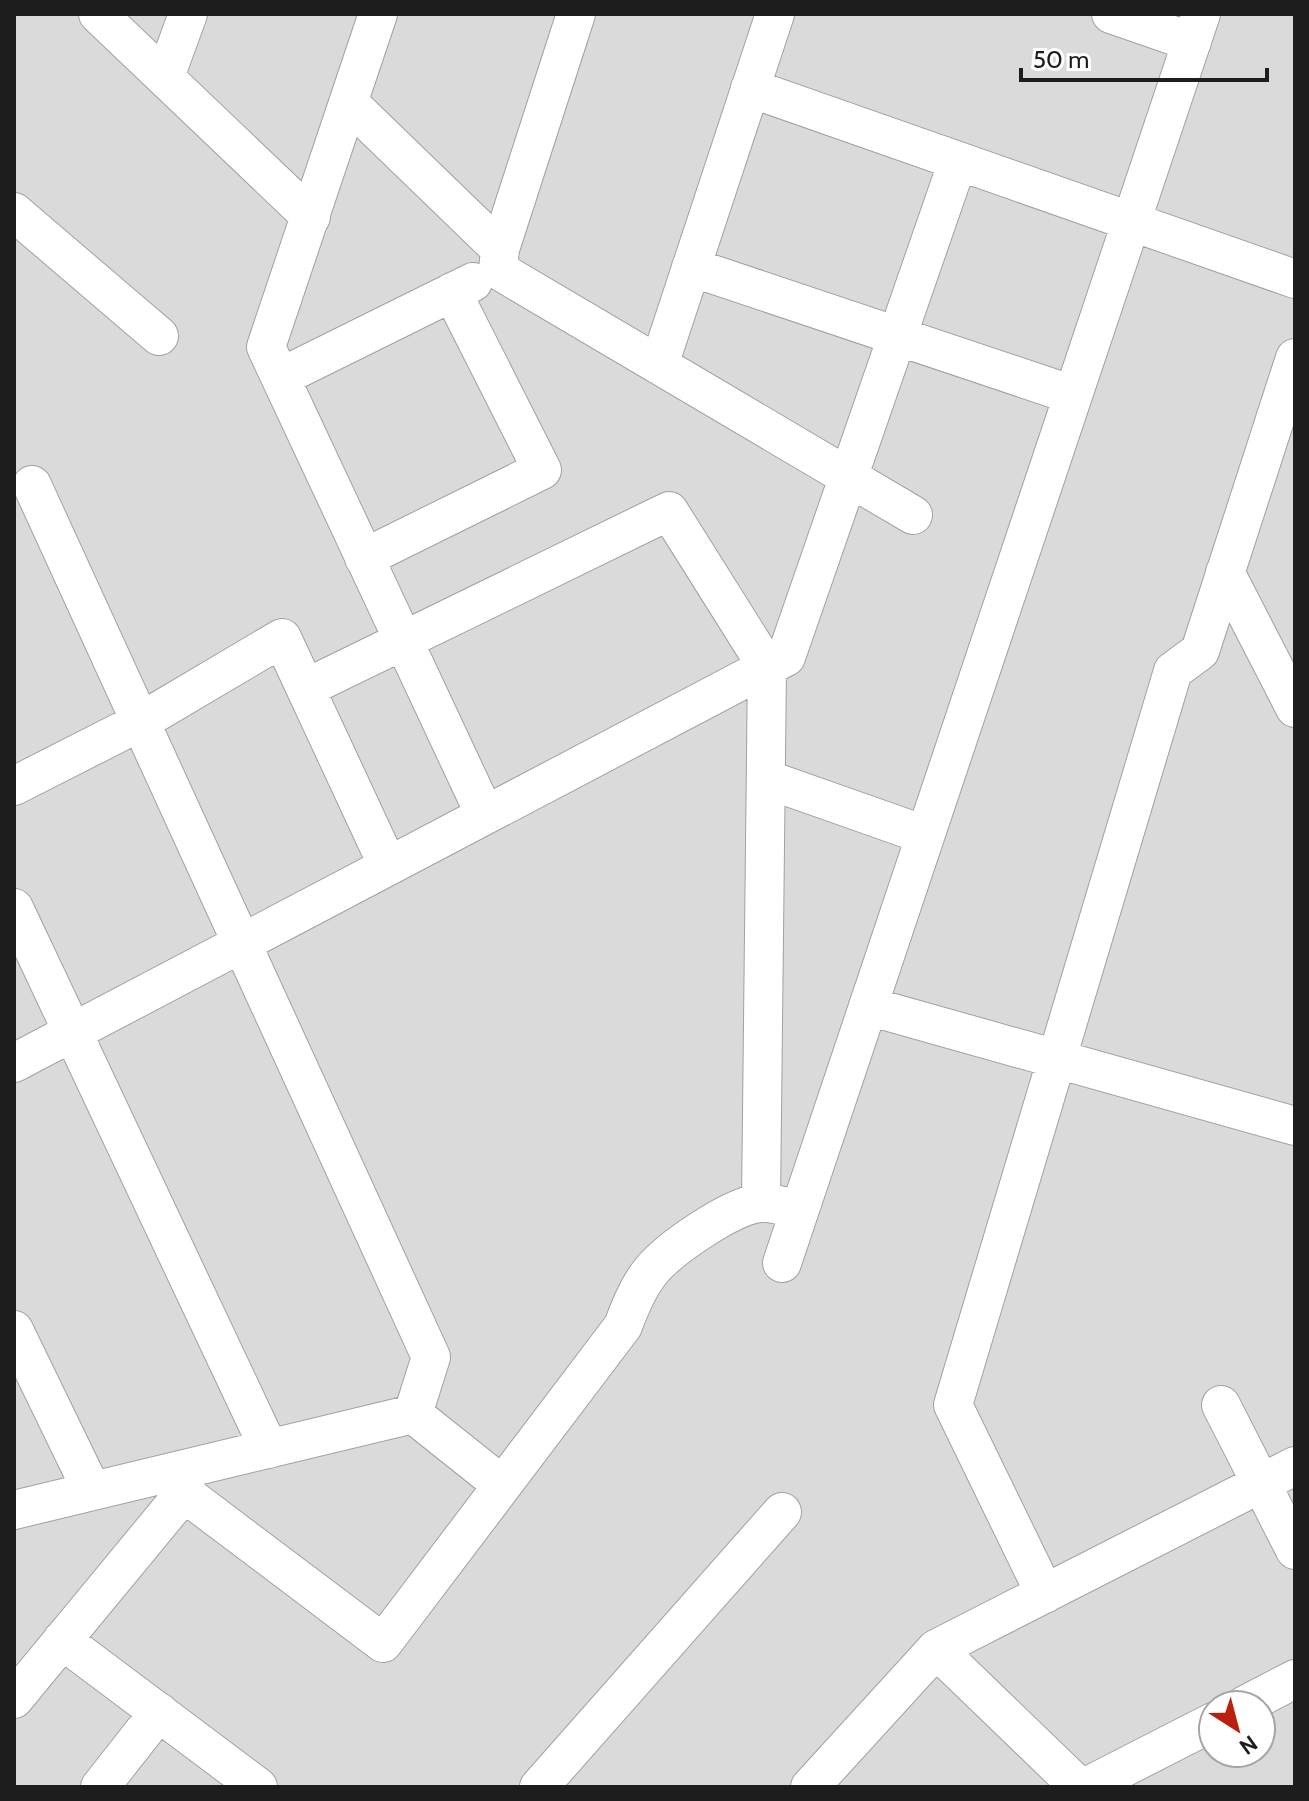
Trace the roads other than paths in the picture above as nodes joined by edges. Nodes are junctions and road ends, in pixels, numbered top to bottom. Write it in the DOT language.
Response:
graph roads {
  1 [pos="98,14"];
  2 [pos="188,14"];
  3 [pos="378,14"];
  4 [pos="576,14"];
  5 [pos="775,14"];
  6 [pos="1111,14"];
  7 [pos="1196,28"];
  8 [pos="165,77"];
  9 [pos="750,88"];
  10 [pos="349,103"];
  11 [pos="958,161"];
  12 [pos="14,212"];
  13 [pos="311,217"];
  14 [pos="1131,221"];
  15 [pos="499,259"];
  16 [pos="691,267"];
  17 [pos="1295,279"];
  18 [pos="452,292"];
  19 [pos="159,336"];
  20 [pos="897,336"];
  21 [pos="1295,358"];
  22 [pos="659,365"];
  23 [pos="281,377"];
  24 [pos="1073,395"];
  25 [pos="848,477"];
  26 [pos="32,485"];
  27 [pos="913,515"];
  28 [pos="364,558"];
  29 [pos="1225,572"];
  30 [pos="403,641"];
  31 [pos="767,667"];
  32 [pos="306,688"];
  33 [pos="1295,708"];
  34 [pos="140,722"];
  35 [pos="766,779"];
  36 [pos="14,786"];
  37 [pos="485,815"];
  38 [pos="925,835"];
  39 [pos="388,866"];
  40 [pos="14,908"];
  41 [pos="241,944"];
  42 [pos="868,1006"];
  43 [pos="72,1032"];
  44 [pos="1057,1059"];
  45 [pos="14,1063"];
  46 [pos="1295,1126"];
  47 [pos="761,1203"];
  48 [pos="800,1209"];
  49 [pos="782,1263"];
  50 [pos="14,1330"];
  51 [pos="1221,1405"];
  52 [pos="413,1414"];
  53 [pos="269,1449"];
  54 [pos="1295,1466"];
  55 [pos="182,1482"];
  56 [pos="1261,1483"];
  57 [pos="502,1485"];
  58 [pos="92,1491"];
  59 [pos="14,1510"];
  60 [pos="782,1512"];
  61 [pos="1295,1550"];
  62 [pos="1045,1594"];
  63 [pos="62,1640"];
  64 [pos="936,1649"];
  65 [pos="1295,1679"];
  66 [pos="1276,1689"];
  67 [pos="14,1699"];
  68 [pos="159,1712"];
  69 [pos="1197,1730"];
  70 [pos="100,1787"];
  71 [pos="258,1787"];
  72 [pos="539,1787"];
  73 [pos="810,1787"];
  74 [pos="1079,1787"];
  75 [pos="1086,1787"];
  1 -- 8 [label="street"];
  2 -- 8 [label="street"];
  3 -- 10 [label="street"];
  4 -- 15 [label="street"];
  5 -- 9 [label="street"];
  6 -- 7 [label="street"];
  7 -- 14 [label="street"];
  8 -- 13 [label="street"];
  9 -- 11 [label="street"];
  9 -- 16 [label="street"];
  10 -- 13 [label="street"];
  10 -- 15 [label="street"];
  11 -- 14 [label="street"];
  11 -- 20 [label="street"];
  12 -- 19 [label="street"];
  13 -- 23 [label="street"];
  14 -- 17 [label="street"];
  14 -- 24 [label="street"];
  15 -- 18 [label="street"];
  15 -- 22 [label="street"];
  16 -- 20 [label="street"];
  16 -- 22 [label="street"];
  18 -- 23 [label="street"];
  18 -- 28 [label="street"];
  20 -- 24 [label="street"];
  20 -- 25 [label="street"];
  21 -- 29 [label="street"];
  22 -- 25 [label="street"];
  23 -- 28 [label="street"];
  24 -- 38 [label="street"];
  25 -- 27 [label="street"];
  25 -- 31 [label="street"];
  26 -- 34 [label="street"];
  28 -- 30 [label="street"];
  29 -- 33 [label="street"];
  29 -- 44 [label="street"];
  30 -- 31 [label="street"];
  30 -- 32 [label="street"];
  30 -- 37 [label="street"];
  31 -- 35 [label="street"];
  31 -- 37 [label="street"];
  32 -- 34 [label="street"];
  32 -- 39 [label="street"];
  34 -- 36 [label="street"];
  34 -- 41 [label="street"];
  35 -- 38 [label="street"];
  35 -- 47 [label="street"];
  37 -- 39 [label="street"];
  38 -- 42 [label="street"];
  39 -- 41 [label="street"];
  40 -- 43 [label="street"];
  41 -- 43 [label="street"];
  41 -- 52 [label="street"];
  42 -- 44 [label="street"];
  42 -- 48 [label="street"];
  43 -- 45 [label="street"];
  43 -- 53 [label="street"];
  44 -- 46 [label="street"];
  44 -- 62 [label="street"];
  47 -- 48 [label="street"];
  47 -- 57 [label="street"];
  48 -- 49 [label="street"];
  50 -- 58 [label="street"];
  51 -- 56 [label="street"];
  52 -- 53 [label="street"];
  52 -- 57 [label="street"];
  53 -- 55 [label="street"];
  54 -- 56 [label="street"];
  55 -- 57 [label="street"];
  55 -- 58 [label="street"];
  55 -- 63 [label="street"];
  56 -- 61 [label="street"];
  56 -- 62 [label="street"];
  58 -- 59 [label="street"];
  60 -- 72 [label="street"];
  62 -- 64 [label="street"];
  63 -- 67 [label="street"];
  63 -- 68 [label="street"];
  64 -- 73 [label="street"];
  64 -- 74 [label="street"];
  65 -- 66 [label="street"];
  68 -- 70 [label="street"];
  68 -- 71 [label="street"];
  69 -- 75 [label="street"];
}
